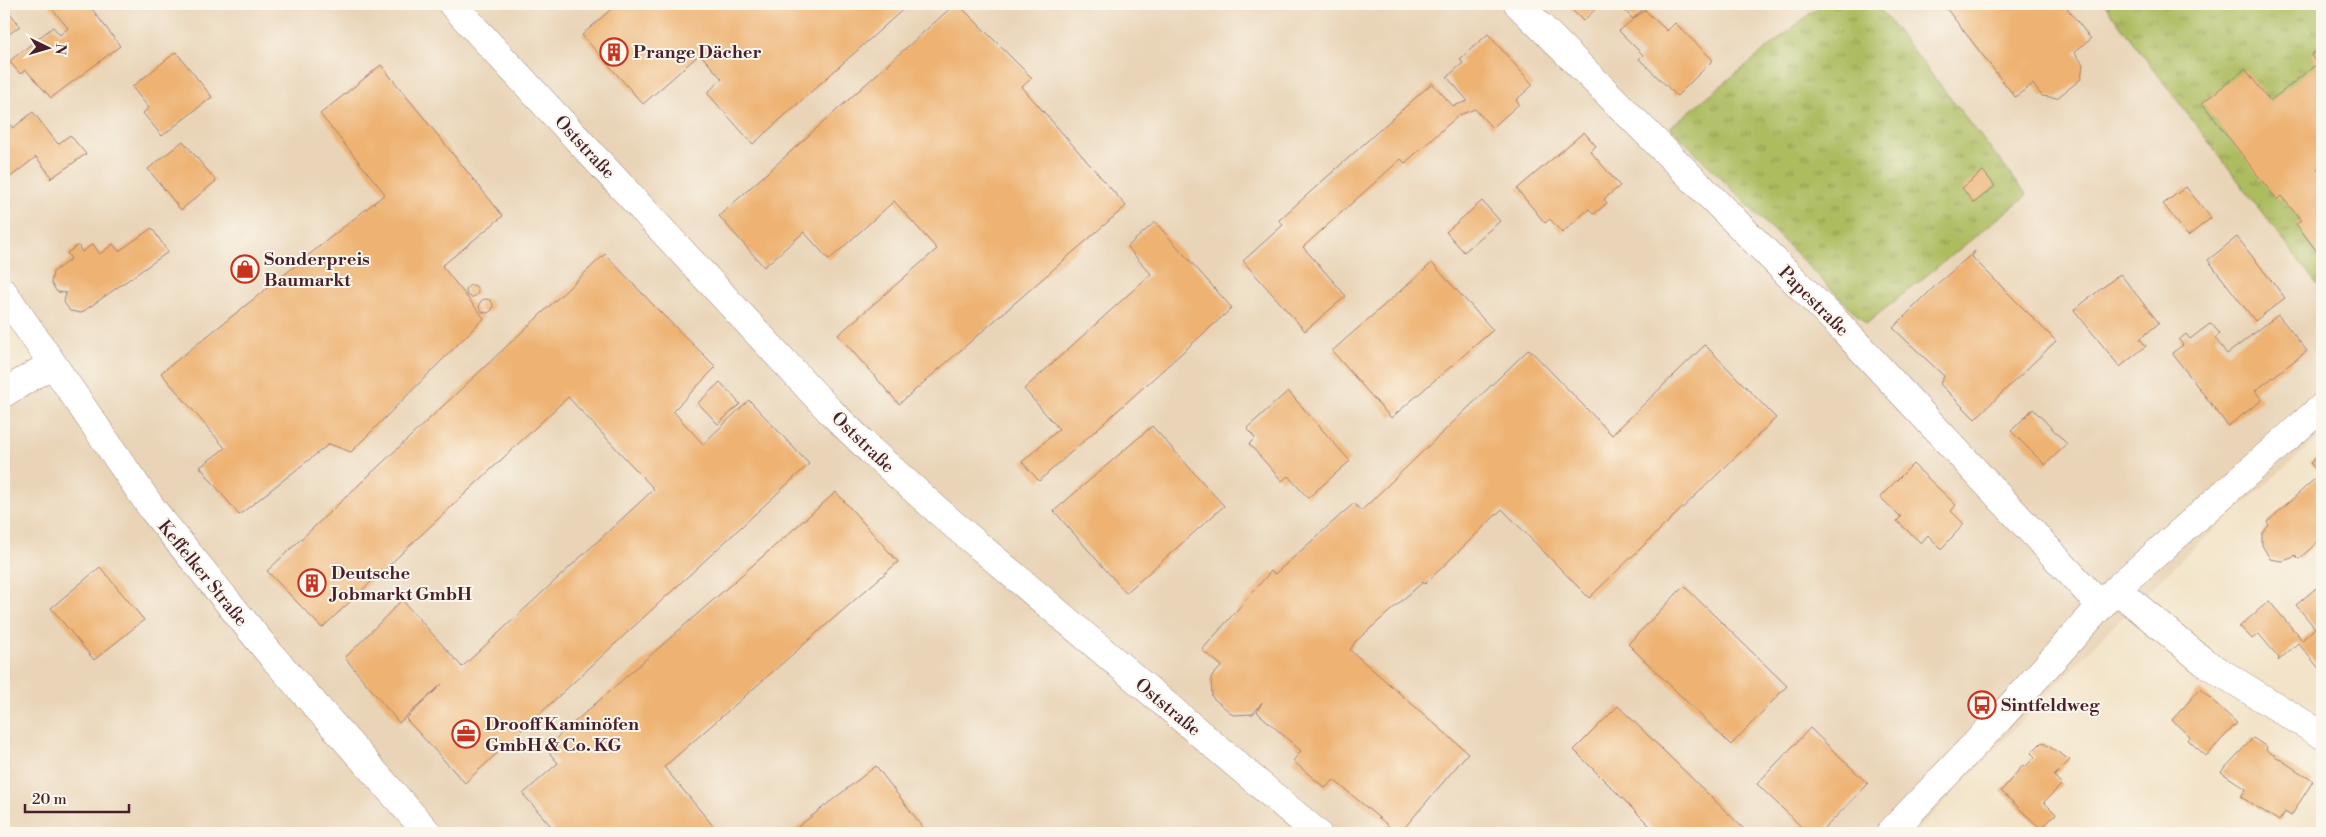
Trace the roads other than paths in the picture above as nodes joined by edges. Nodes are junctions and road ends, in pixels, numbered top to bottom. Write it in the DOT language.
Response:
graph roads {
  1 [pos="452,4"];
  2 [pos="1518,4"];
  3 [pos="4,293"];
  4 [pos="52,364"];
  5 [pos="4,393"];
  6 [pos="2322,407"];
  7 [pos="2109,598"];
  8 [pos="2322,735"];
  9 [pos="428,833"];
  10 [pos="1317,833"];
  11 [pos="1890,833"];
  1 -- 10 [label="street, Oststraße"];
  2 -- 7 [label="street, Papestraße"];
  3 -- 4 [label="street, Keffelker Straße"];
  4 -- 5 [label="street"];
  4 -- 9 [label="street, Keffelker Straße"];
  6 -- 7 [label="street"];
  7 -- 8 [label="street, Papestraße"];
  7 -- 11 [label="street"];
}
